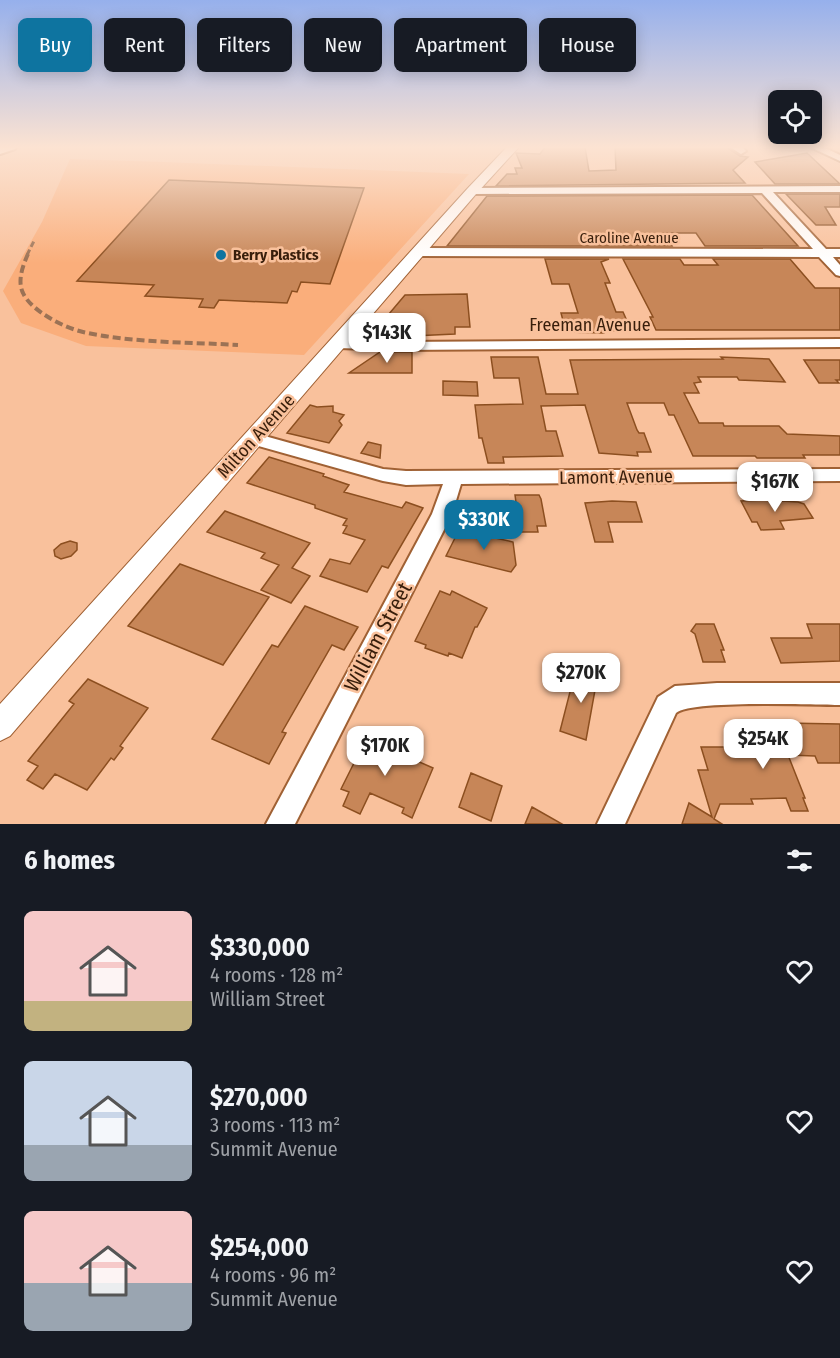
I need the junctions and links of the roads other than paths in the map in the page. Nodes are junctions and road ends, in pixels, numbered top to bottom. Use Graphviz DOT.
graph roads {
  1 [pos="477,185"];
  2 [pos="764,189"];
  3 [pos="840,189"];
  4 [pos="472,191"];
  5 [pos="419,252"];
  6 [pos="823,253"];
  7 [pos="840,253"];
  8 [pos="840,272"];
  9 [pos="840,343"];
  10 [pos="339,344"];
  11 [pos="254,439"];
  12 [pos="840,475"];
  13 [pos="454,479"];
  14 [pos="840,694"];
  15 [pos="0,726"];
  16 [pos="616,813"];
  17 [pos="280,824"];
  1 -- 4 [label="main road, Milton Avenue"];
  2 -- 3 [label="street"];
  2 -- 4 [label="street"];
  2 -- 6 [label="street"];
  4 -- 5 [label="main road, Milton Avenue"];
  5 -- 6 [label="street, Caroline Avenue"];
  5 -- 10 [label="main road, Milton Avenue"];
  6 -- 7 [label="street, Caroline Avenue"];
  6 -- 8 [label="street"];
  9 -- 10 [label="street, Freeman Avenue"];
  10 -- 11 [label="main road, Milton Avenue"];
  11 -- 13 [label="street, Lamont Avenue"];
  11 -- 15 [label="main road, Milton Avenue"];
  12 -- 13 [label="street, Lamont Avenue"];
  13 -- 17 [label="street, William Street"];
  14 -- 16 [label="street"];
}
